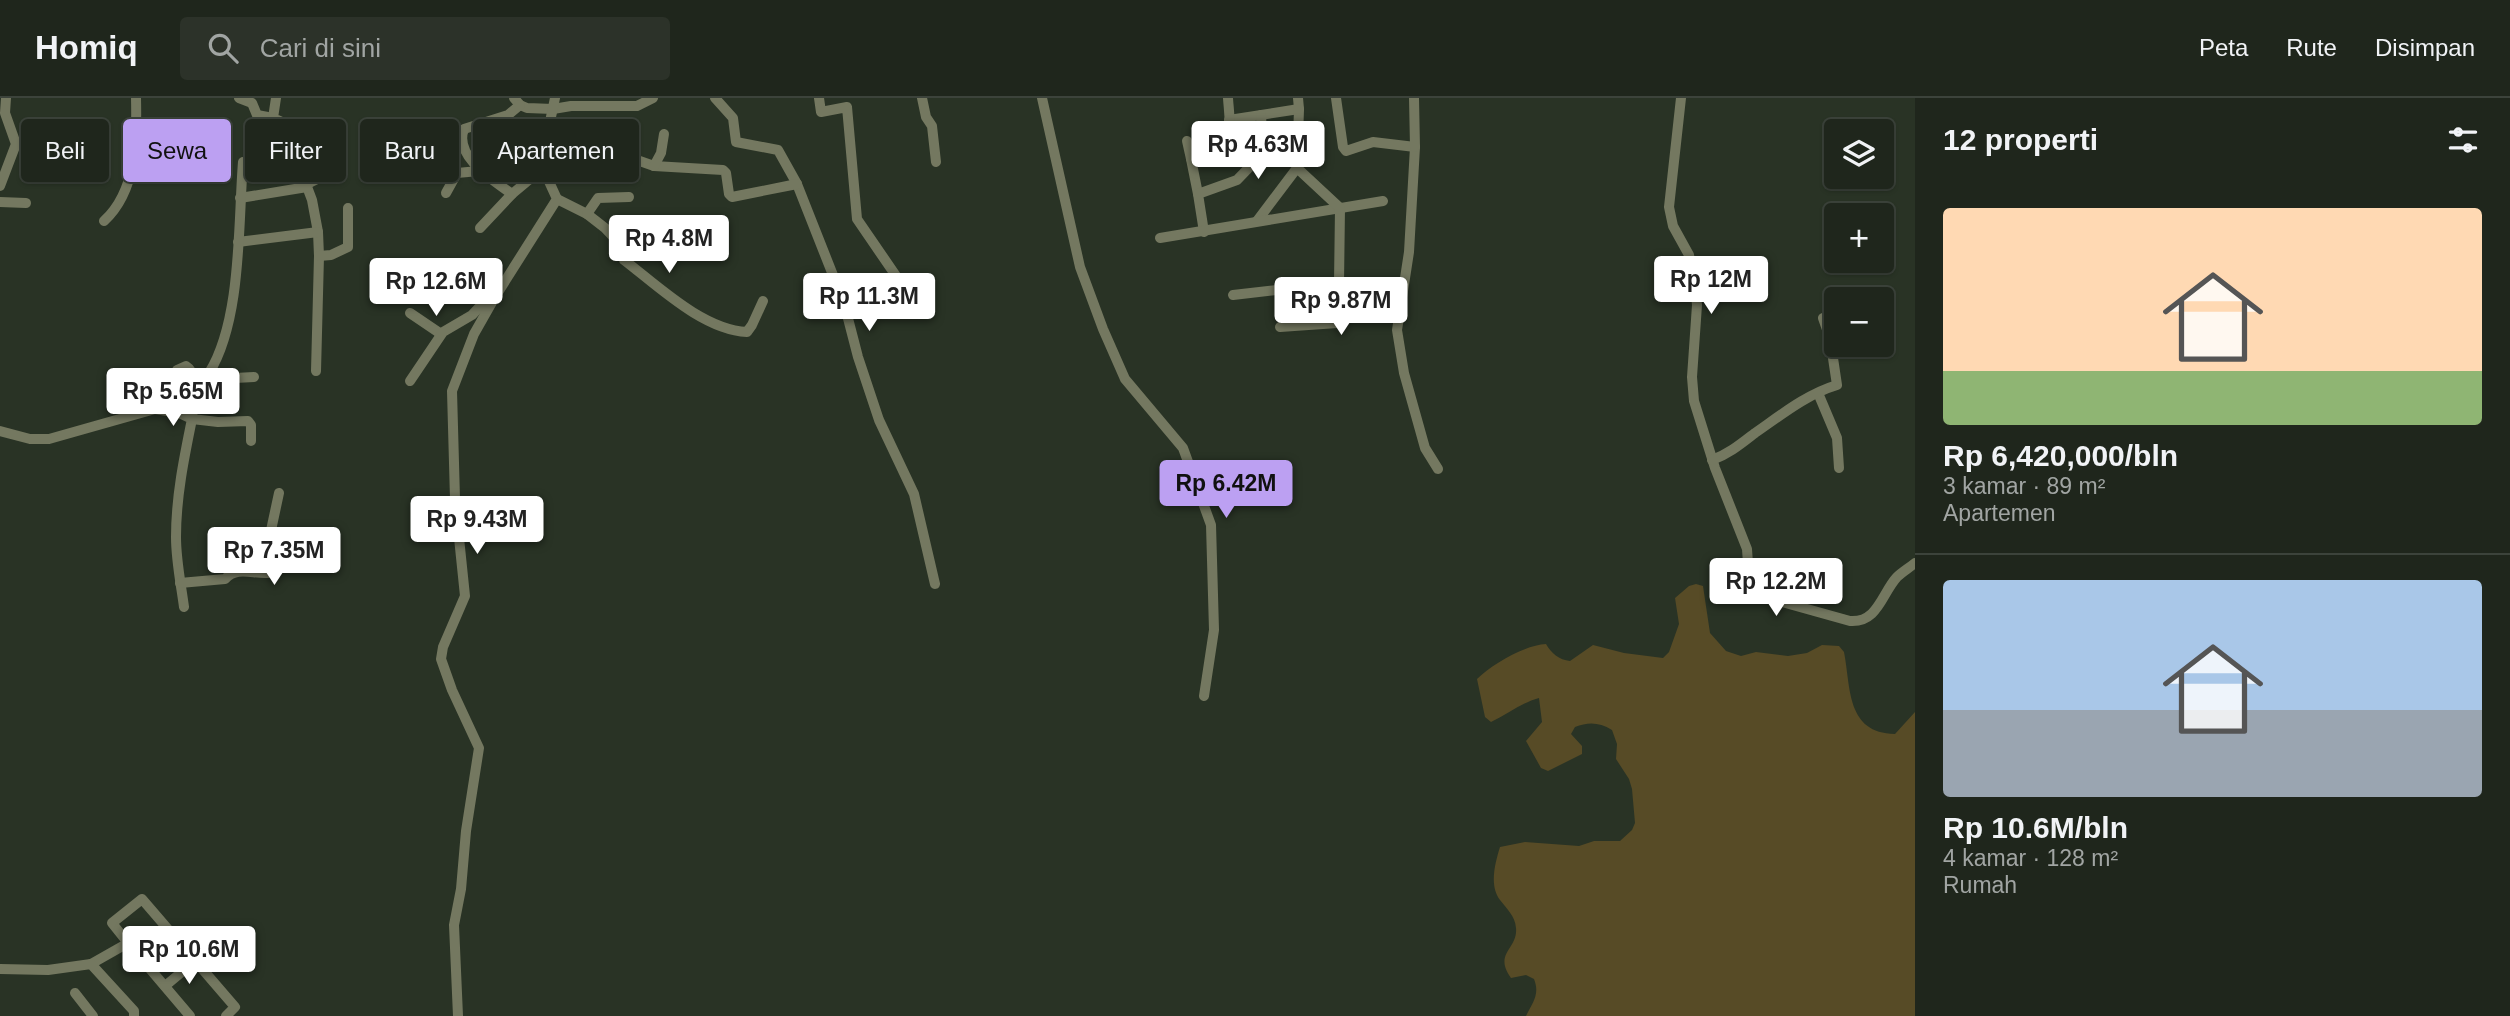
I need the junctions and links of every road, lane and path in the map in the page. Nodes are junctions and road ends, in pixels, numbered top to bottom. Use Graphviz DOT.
graph roads {
  1 [pos="6,98"];
  2 [pos="136,98"];
  3 [pos="239,98"];
  4 [pos="276,98"];
  5 [pos="653,98"];
  6 [pos="715,98"];
  7 [pos="819,98"];
  8 [pos="922,98"];
  9 [pos="1042,98"];
  10 [pos="1228,98"];
  11 [pos="1336,98"];
  12 [pos="1414,98"];
  13 [pos="1681,98"];
  14 [pos="517,101"];
  15 [pos="554,103"];
  16 [pos="1299,103"];
  17 [pos="6,113"];
  18 [pos="1262,115"];
  19 [pos="273,118"];
  20 [pos="497,119"];
  21 [pos="1229,120"];
  22 [pos="473,127"];
  23 [pos="664,134"];
  24 [pos="1187,141"];
  25 [pos="1415,147"];
  26 [pos="1191,159"];
  27 [pos="639,161"];
  28 [pos="243,162"];
  29 [pos="473,162"];
  30 [pos="936,162"];
  31 [pos="654,166"];
  32 [pos="1297,168"];
  33 [pos="473,172"];
  34 [pos="314,182"];
  35 [pos="495,182"];
  36 [pos="526,182"];
  37 [pos="548,182"];
  38 [pos="797,184"];
  39 [pos="0,186"];
  40 [pos="307,186"];
  41 [pos="446,193"];
  42 [pos="512,194"];
  43 [pos="1198,194"];
  44 [pos="629,197"];
  45 [pos="240,198"];
  46 [pos="557,199"];
  47 [pos="1383,201"];
  48 [pos="0,202"];
  49 [pos="26,202"];
  50 [pos="348,208"];
  51 [pos="1340,208"];
  52 [pos="587,214"];
  53 [pos="104,221"];
  54 [pos="1257,221"];
  55 [pos="480,228"];
  56 [pos="318,232"];
  57 [pos="1204,232"];
  58 [pos="1160,238"];
  59 [pos="237,242"];
  60 [pos="319,256"];
  61 [pos="1339,283"];
  62 [pos="905,289"];
  63 [pos="1233,295"];
  64 [pos="495,297"];
  65 [pos="763,300"];
  66 [pos="410,313"];
  67 [pos="1823,318"];
  68 [pos="1280,327"];
  69 [pos="441,334"];
  70 [pos="316,371"];
  71 [pos="209,373"];
  72 [pos="194,374"];
  73 [pos="254,377"];
  74 [pos="410,380"];
  75 [pos="1818,393"];
  76 [pos="167,410"];
  77 [pos="192,419"];
  78 [pos="0,430"];
  79 [pos="251,441"];
  80 [pos="1712,460"];
  81 [pos="1438,468"];
  82 [pos="1839,468"];
  83 [pos="279,493"];
  84 [pos="1915,563"];
  85 [pos="180,583"];
  86 [pos="935,584"];
  87 [pos="184,607"];
  88 [pos="1204,696"];
  89 [pos="128,943"];
  90 [pos="195,961"];
  91 [pos="91,964"];
  92 [pos="0,969"];
  93 [pos="164,986"];
  94 [pos="75,993"];
  95 [pos="93,1016"];
  96 [pos="134,1016"];
  97 [pos="190,1016"];
  98 [pos="226,1016"];
  99 [pos="458,1016"];
  1 -- 17 [label="street"];
  2 -- 53 [label="street"];
  3 -- 19 [label="street"];
  4 -- 19 [label="street"];
  5 -- 15 [label="street"];
  6 -- 38 [label="street"];
  7 -- 62 [label="street"];
  8 -- 30 [label="street"];
  9 -- 88 [label="street"];
  10 -- 21 [label="street"];
  11 -- 25 [label="street"];
  12 -- 25 [label="street"];
  13 -- 80 [label="street"];
  14 -- 15 [label="street"];
  14 -- 20 [label="street"];
  16 -- 18 [label="street"];
  16 -- 32 [label="street"];
  17 -- 39 [label="street"];
  18 -- 21 [label="street"];
  18 -- 43 [label="street"];
  19 -- 40 [label="street"];
  21 -- 26 [label="street"];
  22 -- 29 [label="street"];
  23 -- 31 [label="street"];
  24 -- 26 [label="street"];
  25 -- 81 [label="street"];
  26 -- 43 [label="street"];
  27 -- 31 [label="street"];
  28 -- 45 [label="street"];
  31 -- 38 [label="street"];
  32 -- 51 [label="street"];
  32 -- 54 [label="street"];
  33 -- 41 [label="street"];
  34 -- 40 [label="street"];
  35 -- 42 [label="street"];
  36 -- 42 [label="street"];
  37 -- 46 [label="street"];
  38 -- 86 [label="street"];
  40 -- 45 [label="street"];
  40 -- 56 [label="street"];
  42 -- 55 [label="street"];
  43 -- 57 [label="street"];
  44 -- 52 [label="street"];
  45 -- 59 [label="street"];
  46 -- 52 [label="street"];
  46 -- 64 [label="street"];
  47 -- 51 [label="street"];
  48 -- 49 [label="street"];
  50 -- 60 [label="street"];
  51 -- 54 [label="street"];
  51 -- 61 [label="street"];
  52 -- 65 [label="street"];
  54 -- 57 [label="street"];
  56 -- 59 [label="street"];
  56 -- 60 [label="street"];
  57 -- 58 [label="street"];
  59 -- 71 [label="street"];
  60 -- 70 [label="street"];
  61 -- 63 [label="street"];
  61 -- 68 [label="street"];
  64 -- 69 [label="street"];
  64 -- 99 [label="street"];
  66 -- 69 [label="street"];
  67 -- 75 [label="street"];
  69 -- 74 [label="street"];
  71 -- 72 [label="street"];
  71 -- 73 [label="street"];
  72 -- 76 [label="street"];
  72 -- 77 [label="street"];
  75 -- 80 [label="street"];
  75 -- 82 [label="street"];
  76 -- 77 [label="street"];
  76 -- 78 [label="street"];
  77 -- 79 [label="street"];
  77 -- 85 [label="street"];
  80 -- 84 [label="street"];
  83 -- 85 [label="street"];
  85 -- 87 [label="street"];
  89 -- 90 [label="street"];
  89 -- 91 [label="street"];
  89 -- 93 [label="street"];
  90 -- 93 [label="street"];
  90 -- 98 [label="street"];
  91 -- 92 [label="street"];
  91 -- 96 [label="street"];
  93 -- 97 [label="street"];
  94 -- 95 [label="street"];
}
